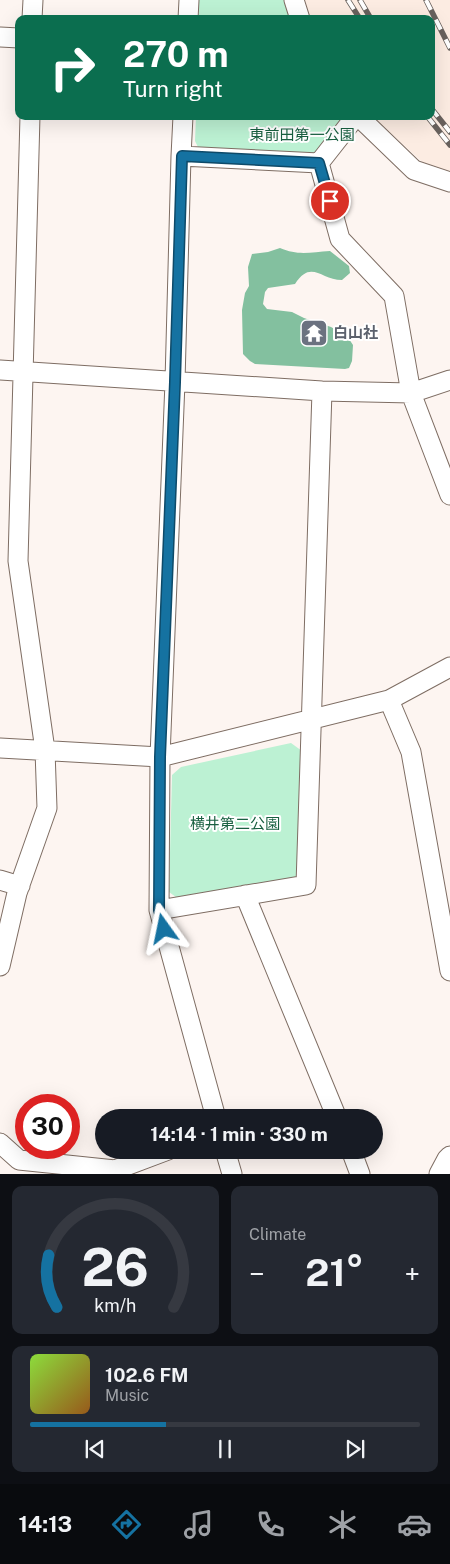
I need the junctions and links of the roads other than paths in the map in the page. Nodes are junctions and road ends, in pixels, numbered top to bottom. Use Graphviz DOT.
graph roads {
  1 [pos="33,0"];
  2 [pos="189,0"];
  3 [pos="294,0"];
  4 [pos="32,15"];
  5 [pos="188,15"];
  6 [pos="299,15"];
  7 [pos="0,37"];
  8 [pos="15,38"];
  9 [pos="30,120"];
  10 [pos="183,120"];
  11 [pos="354,120"];
  12 [pos="361,120"];
  13 [pos="182,156"];
  14 [pos="319,163"];
  15 [pos="450,182"];
  16 [pos="0,370"];
  17 [pos="24,372"];
  18 [pos="450,380"];
  19 [pos="175,382"];
  20 [pos="322,391"];
  21 [pos="411,393"];
  22 [pos="450,495"];
  23 [pos="450,667"];
  24 [pos="389,700"];
  25 [pos="312,719"];
  26 [pos="0,748"];
  27 [pos="45,750"];
  28 [pos="160,757"];
  29 [pos="0,880"];
  30 [pos="20,886"];
  31 [pos="246,895"];
  32 [pos="159,910"];
  33 [pos="0,966"];
  34 [pos="450,971"];
  35 [pos="214,1109"];
  36 [pos="333,1109"];
  37 [pos="0,1143"];
  38 [pos="450,1156"];
  39 [pos="144,1159"];
  40 [pos="228,1159"];
  41 [pos="354,1159"];
  42 [pos="89,1171"];
  43 [pos="232,1174"];
  44 [pos="360,1174"];
  45 [pos="439,1174"];
  1 -- 4 [label="street"];
  2 -- 5 [label="street"];
  3 -- 6 [label="street"];
  7 -- 8 [label="street"];
  9 -- 17 [label="street"];
  10 -- 13 [label="street"];
  11 -- 14 [label="street"];
  12 -- 15 [label="street"];
  13 -- 14 [label="street"];
  13 -- 19 [label="street"];
  14 -- 21 [label="street"];
  16 -- 17 [label="street"];
  17 -- 19 [label="street"];
  17 -- 27 [label="street"];
  18 -- 21 [label="street"];
  19 -- 20 [label="street"];
  19 -- 28 [label="street"];
  20 -- 21 [label="street"];
  20 -- 25 [label="street"];
  21 -- 22 [label="street"];
  23 -- 24 [label="street"];
  24 -- 25 [label="street"];
  24 -- 34 [label="street"];
  25 -- 28 [label="street"];
  25 -- 31 [label="street"];
  26 -- 27 [label="street"];
  27 -- 28 [label="street"];
  27 -- 30 [label="street"];
  28 -- 32 [label="street"];
  29 -- 30 [label="street"];
  30 -- 33 [label="street"];
  31 -- 32 [label="street"];
  31 -- 36 [label="street"];
  32 -- 35 [label="street"];
  37 -- 42 [label="street"];
  38 -- 45 [label="street"];
  39 -- 42 [label="street"];
  40 -- 43 [label="street"];
  41 -- 44 [label="street"];
}
